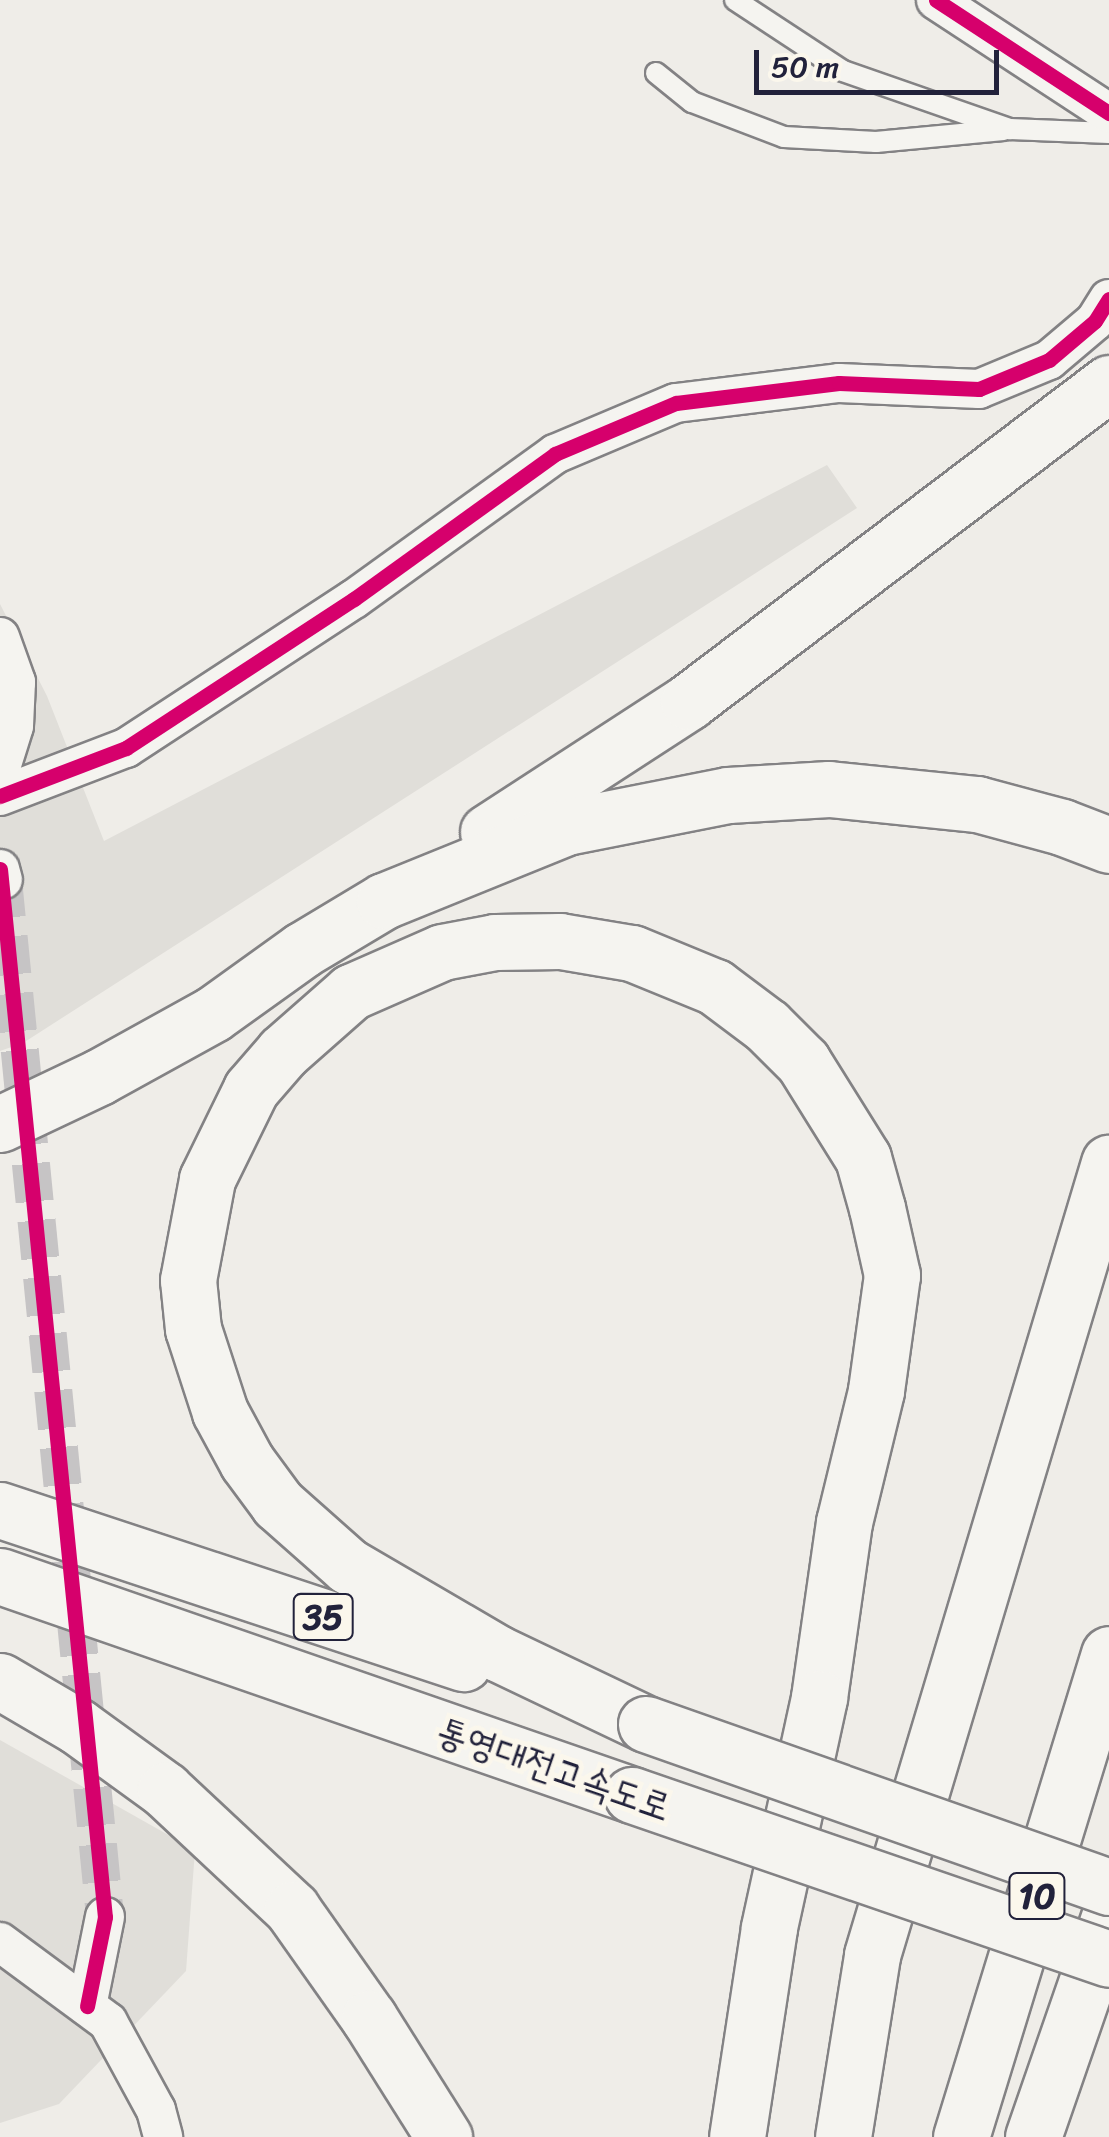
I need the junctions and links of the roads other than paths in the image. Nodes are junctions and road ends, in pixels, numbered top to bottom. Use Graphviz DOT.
graph roads {
  1 [pos="734,0"];
  2 [pos="936,0"];
  3 [pos="656,73"];
  4 [pos="1109,113"];
  5 [pos="1010,130"];
  6 [pos="1109,133"];
  7 [pos="1109,299"];
  8 [pos="1109,383"];
  9 [pos="0,637"];
  10 [pos="0,771"];
  11 [pos="0,796"];
  12 [pos="1109,845"];
  13 [pos="384,901"];
  14 [pos="0,1124"];
  15 [pos="1109,1163"];
  16 [pos="0,1510"];
  17 [pos="0,1576"];
  18 [pos="1109,1654"];
  19 [pos="0,1680"];
  20 [pos="646,1724"];
  21 [pos="1109,1887"];
  22 [pos="1109,1917"];
  23 [pos="105,1918"];
  24 [pos="0,1942"];
  25 [pos="1109,1959"];
  26 [pos="86,2006"];
  27 [pos="163,2137"];
  28 [pos="444,2137"];
  29 [pos="737,2137"];
  30 [pos="843,2137"];
  31 [pos="961,2137"];
  32 [pos="1032,2137"];
  1 -- 5 [label="lane"];
  2 -- 4 [label="street"];
  3 -- 5 [label="lane"];
  5 -- 6 [label="lane"];
  7 -- 11 [label="street"];
  8 -- 13 [label="highway"];
  9 -- 10 [label="street"];
  12 -- 13 [label="highway"];
  13 -- 14 [label="highway"];
  15 -- 30 [label="highway"];
  16 -- 20 [label="highway, 통영대전고속도로 / 35"];
  17 -- 25 [label="highway, 통영대전고속도로 / 35, bridge"];
  18 -- 31 [label="highway, 10"];
  19 -- 28 [label="highway"];
  20 -- 21 [label="highway, 통영대전고속도로 / 35, bridge"];
  20 -- 29 [label="highway"];
  22 -- 32 [label="highway, 10"];
  23 -- 26 [label="street"];
  24 -- 26 [label="street"];
  26 -- 27 [label="street"];
}
